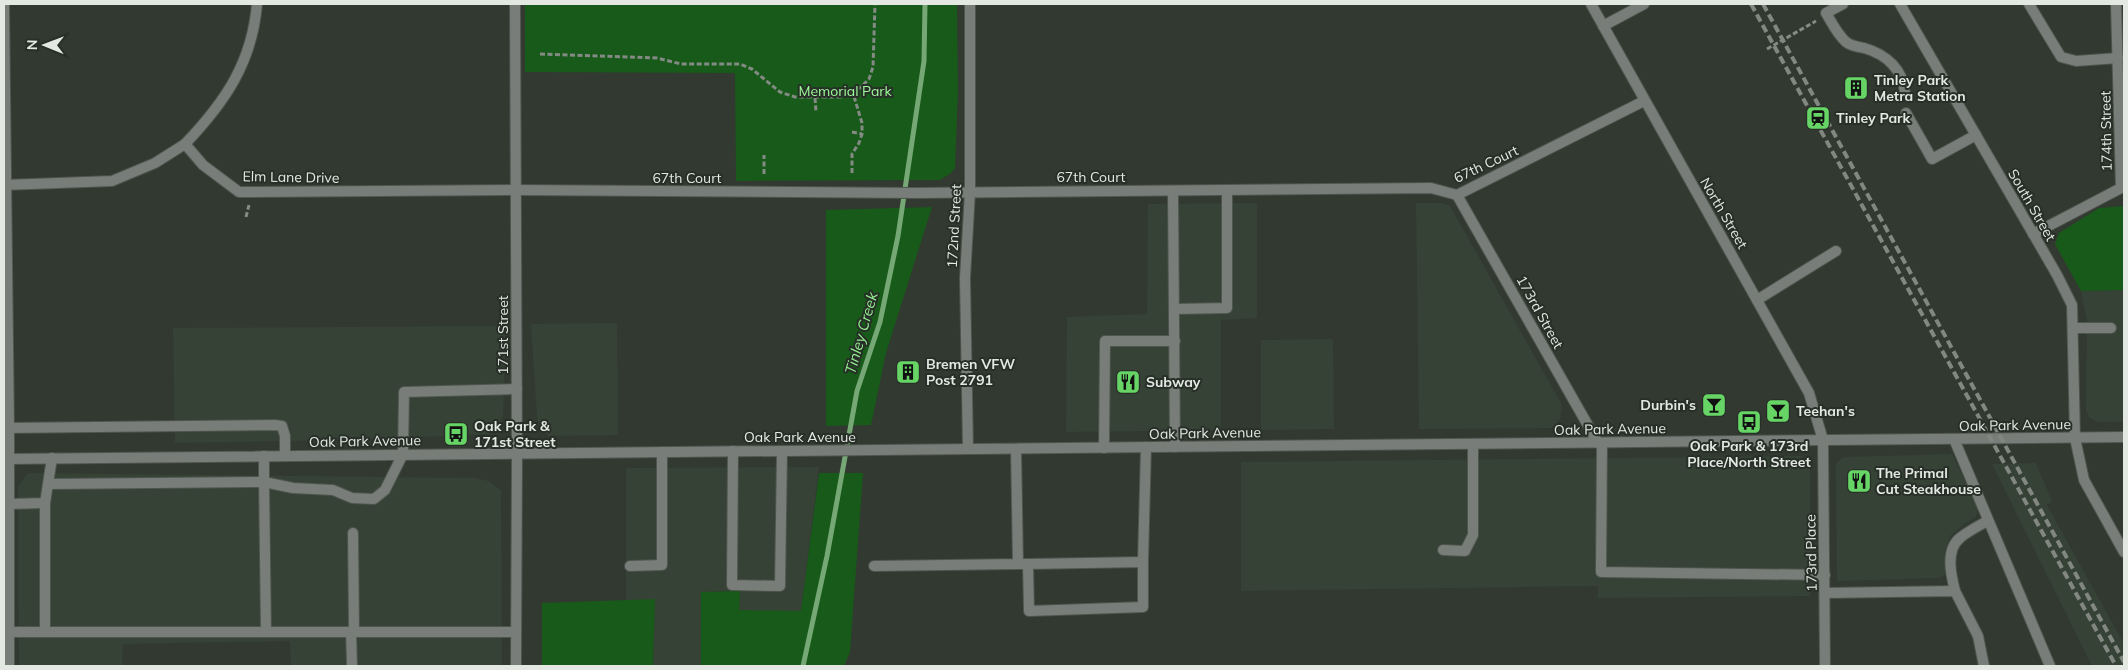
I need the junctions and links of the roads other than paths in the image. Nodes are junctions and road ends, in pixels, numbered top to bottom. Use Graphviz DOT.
graph roads {
  1 [pos="4,4"];
  2 [pos="257,4"];
  3 [pos="515,4"];
  4 [pos="970,4"];
  5 [pos="1591,4"];
  6 [pos="1644,4"];
  7 [pos="1843,4"];
  8 [pos="1900,4"];
  9 [pos="2030,4"];
  10 [pos="2116,4"];
  11 [pos="1603,26"];
  12 [pos="2118,58"];
  13 [pos="1905,94"];
  14 [pos="1644,101"];
  15 [pos="1906,113"];
  16 [pos="1976,135"];
  17 [pos="185,144"];
  18 [pos="4,185"];
  19 [pos="2122,188"];
  20 [pos="516,190"];
  21 [pos="1227,190"];
  22 [pos="1173,191"];
  23 [pos="970,192"];
  24 [pos="1457,195"];
  25 [pos="2033,234"];
  26 [pos="1836,251"];
  27 [pos="1757,300"];
  28 [pos="1174,309"];
  29 [pos="2073,328"];
  30 [pos="2111,328"];
  31 [pos="1175,341"];
  32 [pos="517,389"];
  33 [pos="6,428"];
  34 [pos="2124,437"];
  35 [pos="2075,438"];
  36 [pos="1954,439"];
  37 [pos="1823,440"];
  38 [pos="1600,443"];
  39 [pos="1473,444"];
  40 [pos="1146,447"];
  41 [pos="1175,447"];
  42 [pos="1016,448"];
  43 [pos="1104,448"];
  44 [pos="968,449"];
  45 [pos="732,451"];
  46 [pos="782,451"];
  47 [pos="662,452"];
  48 [pos="517,453"];
  49 [pos="403,454"];
  50 [pos="264,456"];
  51 [pos="285,456"];
  52 [pos="6,458"];
  53 [pos="52,458"];
  54 [pos="264,482"];
  55 [pos="49,484"];
  56 [pos="45,503"];
  57 [pos="8,504"];
  58 [pos="1987,521"];
  59 [pos="353,533"];
  60 [pos="1443,550"];
  61 [pos="2124,552"];
  62 [pos="1142,562"];
  63 [pos="1023,564"];
  64 [pos="630,566"];
  65 [pos="874,566"];
  66 [pos="1824,575"];
  67 [pos="1955,591"];
  68 [pos="1825,593"];
  69 [pos="46,631"];
  70 [pos="266,631"];
  71 [pos="353,631"];
  72 [pos="6,632"];
  73 [pos="516,632"];
  74 [pos="8,666"];
  75 [pos="352,666"];
  76 [pos="516,666"];
  77 [pos="1826,666"];
  78 [pos="1984,666"];
  79 [pos="2050,666"];
  1 -- 18 [label="street"];
  2 -- 17 [label="street"];
  3 -- 20 [label="street, 171st Street"];
  4 -- 23 [label="street, 172nd Street"];
  5 -- 11 [label="street, North Street"];
  6 -- 11 [label="street"];
  7 -- 13 [label="street"];
  8 -- 16 [label="street, South Street"];
  9 -- 12 [label="street"];
  10 -- 12 [label="street, 174th Street"];
  11 -- 14 [label="street, North Street"];
  12 -- 19 [label="street, 174th Street"];
  14 -- 24 [label="street, 67th Court"];
  14 -- 27 [label="street, North Street"];
  15 -- 16 [label="street"];
  16 -- 25 [label="street, South Street"];
  17 -- 18 [label="street"];
  17 -- 20 [label="street, Elm Lane Drive"];
  18 -- 33 [label="street"];
  19 -- 25 [label="street, 174th Street"];
  20 -- 23 [label="street, 67th Court"];
  20 -- 32 [label="street, 171st Street"];
  21 -- 22 [label="street, 67th Court"];
  21 -- 24 [label="street, 67th Court"];
  21 -- 28 [label="street"];
  22 -- 23 [label="street, 67th Court"];
  22 -- 28 [label="street"];
  23 -- 44 [label="street, 172nd Street"];
  24 -- 38 [label="street, 173rd Street"];
  25 -- 29 [label="street, South Street"];
  26 -- 27 [label="street"];
  27 -- 37 [label="street, North Street"];
  28 -- 31 [label="street"];
  29 -- 30 [label="street"];
  29 -- 35 [label="street, South Street"];
  31 -- 41 [label="street"];
  31 -- 43 [label="street"];
  32 -- 48 [label="street, 171st Street"];
  32 -- 49 [label="street"];
  33 -- 51 [label="street"];
  33 -- 52 [label="street"];
  34 -- 35 [label="street, Oak Park Avenue"];
  35 -- 36 [label="street, Oak Park Avenue"];
  35 -- 61 [label="street, South Street"];
  36 -- 37 [label="street, Oak Park Avenue"];
  36 -- 58 [label="street"];
  37 -- 38 [label="street, Oak Park Avenue"];
  37 -- 66 [label="street, 173rd Place"];
  38 -- 39 [label="street, Oak Park Avenue"];
  38 -- 66 [label="street"];
  39 -- 41 [label="street, Oak Park Avenue"];
  39 -- 60 [label="street"];
  40 -- 41 [label="street, Oak Park Avenue"];
  40 -- 43 [label="street, Oak Park Avenue"];
  40 -- 62 [label="street"];
  42 -- 43 [label="street, Oak Park Avenue"];
  42 -- 44 [label="street, Oak Park Avenue"];
  42 -- 63 [label="street"];
  44 -- 46 [label="street, Oak Park Avenue"];
  45 -- 46 [label="street, Oak Park Avenue"];
  45 -- 46 [label="street"];
  45 -- 47 [label="street, Oak Park Avenue"];
  47 -- 48 [label="street, Oak Park Avenue"];
  47 -- 64 [label="street"];
  48 -- 49 [label="street, Oak Park Avenue"];
  48 -- 73 [label="street, 171st Street"];
  49 -- 51 [label="street, Oak Park Avenue"];
  49 -- 54 [label="street"];
  50 -- 51 [label="street, Oak Park Avenue"];
  50 -- 53 [label="street, Oak Park Avenue"];
  50 -- 54 [label="street"];
  52 -- 53 [label="street, Oak Park Avenue"];
  52 -- 57 [label="street"];
  53 -- 55 [label="street"];
  54 -- 55 [label="street"];
  54 -- 70 [label="street"];
  55 -- 56 [label="street"];
  56 -- 57 [label="street"];
  56 -- 69 [label="street"];
  57 -- 72 [label="street"];
  58 -- 67 [label="street"];
  58 -- 79 [label="street"];
  59 -- 71 [label="street"];
  62 -- 63 [label="street"];
  62 -- 63 [label="street"];
  63 -- 65 [label="street"];
  66 -- 68 [label="street, 173rd Place"];
  67 -- 68 [label="street"];
  67 -- 78 [label="street"];
  68 -- 77 [label="street, 173rd Place"];
  69 -- 70 [label="street"];
  69 -- 72 [label="street"];
  70 -- 71 [label="street"];
  71 -- 73 [label="street"];
  71 -- 75 [label="street"];
  72 -- 74 [label="street"];
  73 -- 76 [label="street, 171st Street"];
}
